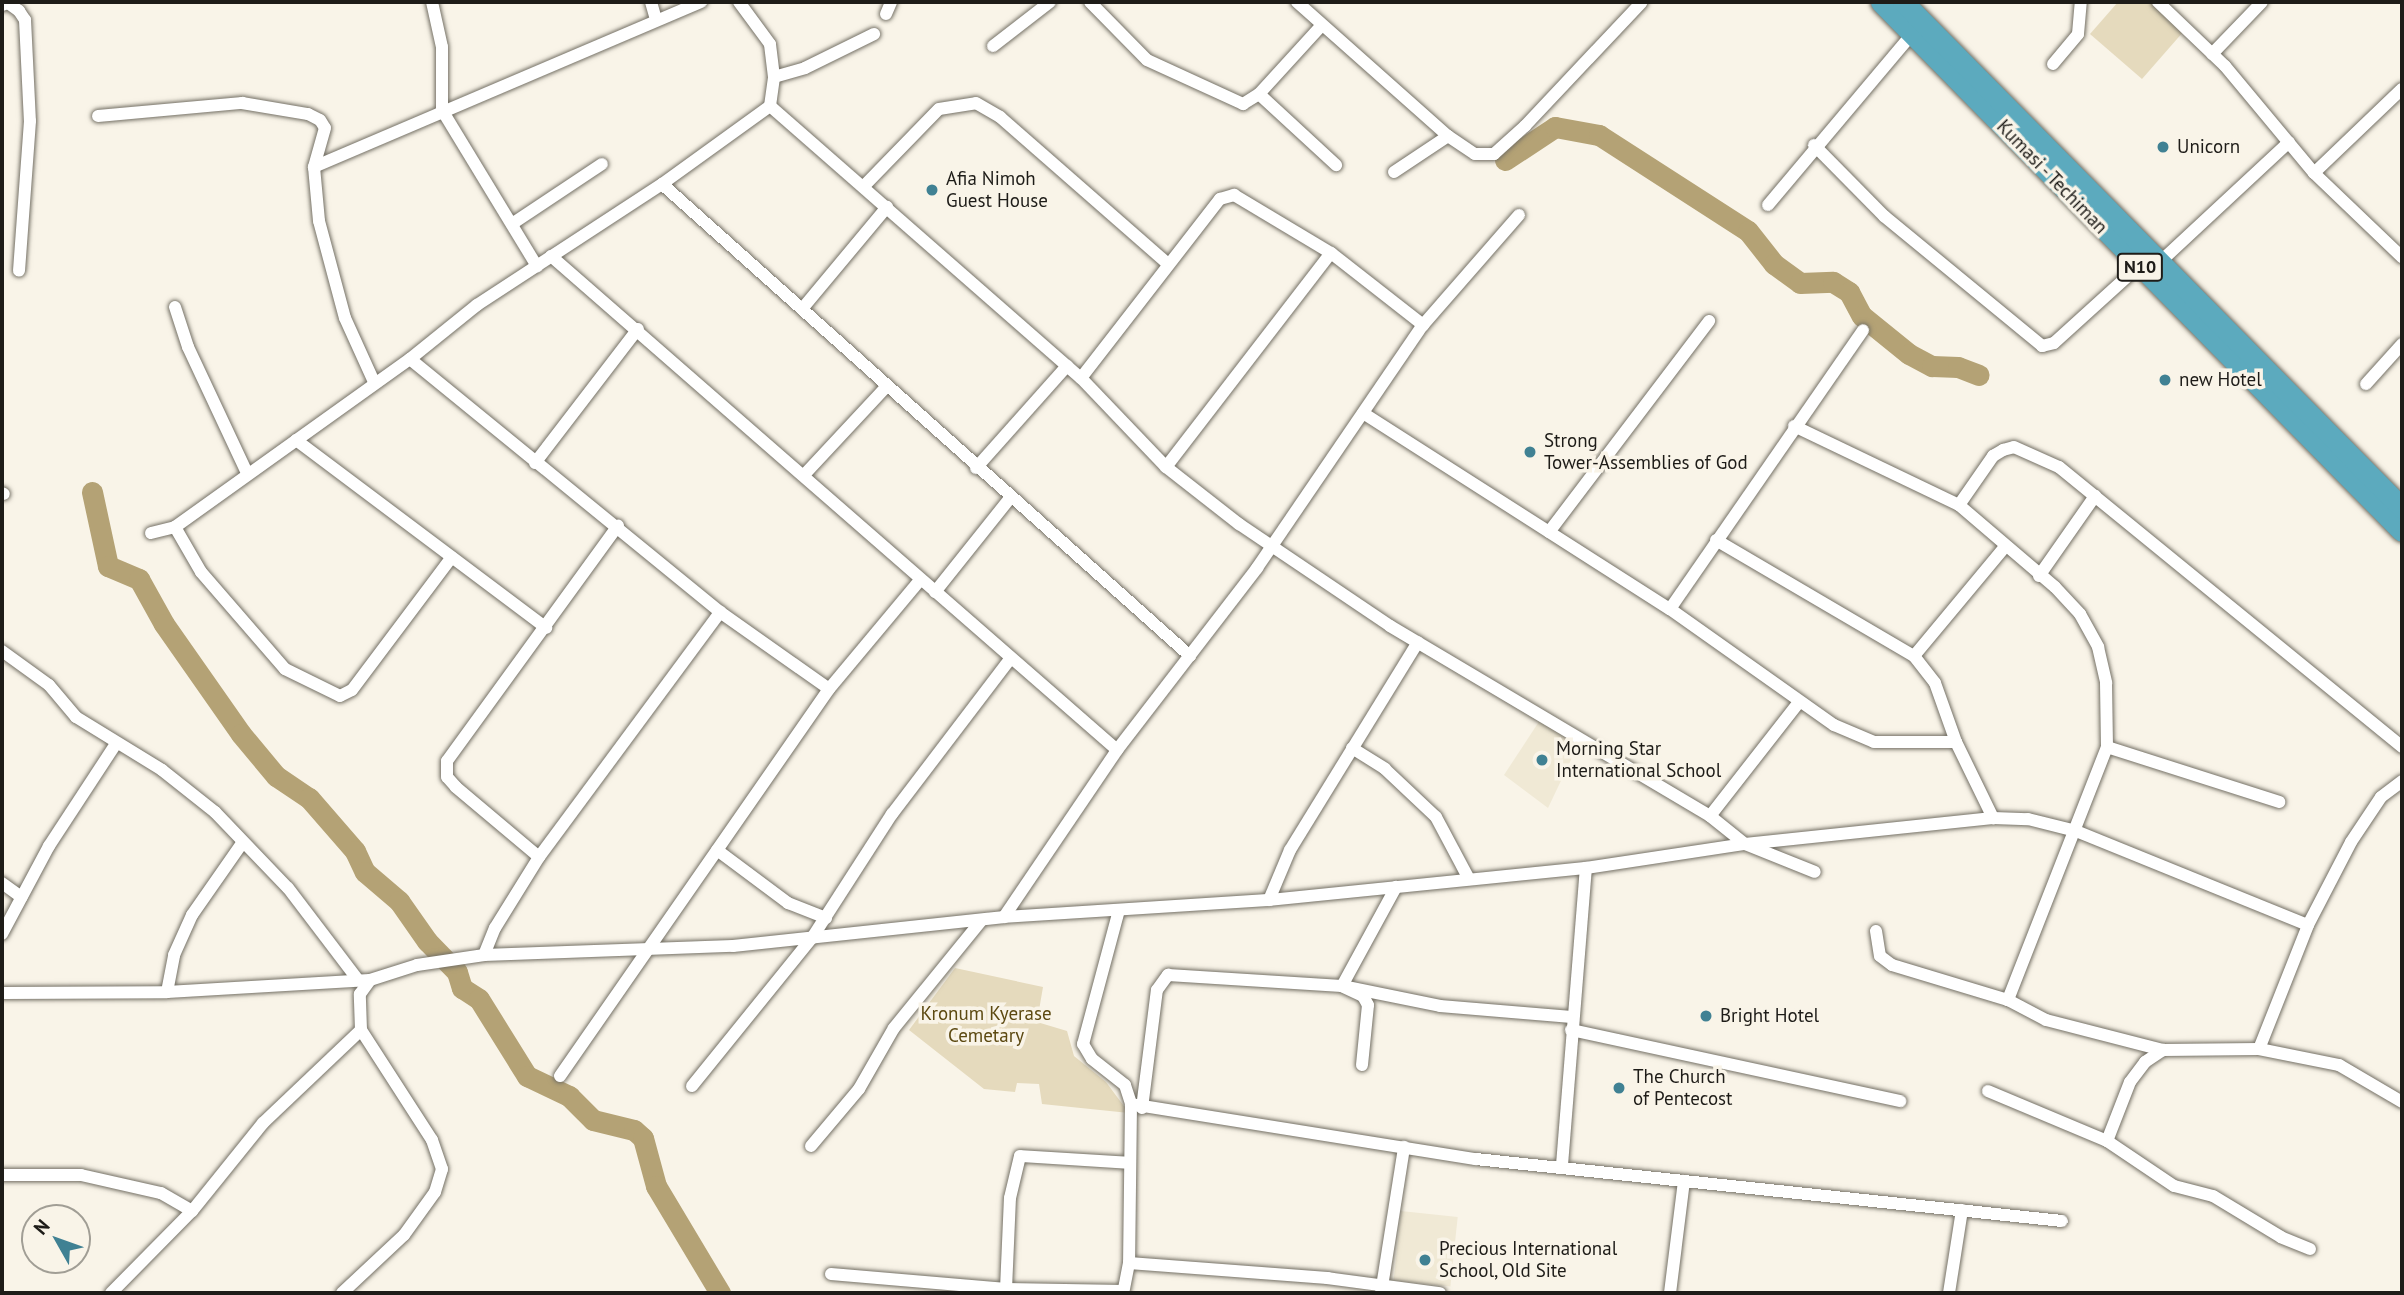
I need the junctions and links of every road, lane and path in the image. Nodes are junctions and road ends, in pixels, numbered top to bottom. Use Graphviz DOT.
graph roads {
  1 [pos="432,2"];
  2 [pos="651,2"];
  3 [pos="701,2"];
  4 [pos="739,2"];
  5 [pos="1050,2"];
  6 [pos="1090,2"];
  7 [pos="1297,2"];
  8 [pos="1642,2"];
  9 [pos="1881,2"];
  10 [pos="1903,2"];
  11 [pos="2081,2"];
  12 [pos="2158,2"];
  13 [pos="2262,2"];
  14 [pos="2,5"];
  15 [pos="656,19"];
  16 [pos="1322,24"];
  17 [pos="874,34"];
  18 [pos="1912,34"];
  19 [pos="993,46"];
  20 [pos="2212,54"];
  21 [pos="2053,64"];
  22 [pos="774,77"];
  23 [pos="2402,89"];
  24 [pos="1259,94"];
  25 [pos="770,106"];
  26 [pos="442,110"];
  27 [pos="99,116"];
  28 [pos="1448,136"];
  29 [pos="2289,142"];
  30 [pos="1814,145"];
  31 [pos="602,164"];
  32 [pos="1336,165"];
  33 [pos="314,167"];
  34 [pos="1394,172"];
  35 [pos="2314,173"];
  36 [pos="662,184"];
  37 [pos="863,186"];
  38 [pos="1768,205"];
  39 [pos="887,207"];
  40 [pos="1519,215"];
  41 [pos="512,224"];
  42 [pos="1331,253"];
  43 [pos="551,256"];
  44 [pos="2402,257"];
  45 [pos="1168,264"];
  46 [pos="2150,264"];
  47 [pos="537,265"];
  48 [pos="19,271"];
  49 [pos="175,307"];
  50 [pos="802,309"];
  51 [pos="1709,321"];
  52 [pos="1423,325"];
  53 [pos="638,330"];
  54 [pos="1863,330"];
  55 [pos="2402,344"];
  56 [pos="410,359"];
  57 [pos="1067,366"];
  58 [pos="1081,378"];
  59 [pos="374,382"];
  60 [pos="2366,384"];
  61 [pos="887,386"];
  62 [pos="1363,414"];
  63 [pos="1794,426"];
  64 [pos="296,440"];
  65 [pos="535,463"];
  66 [pos="1166,467"];
  67 [pos="976,468"];
  68 [pos="247,473"];
  69 [pos="804,475"];
  70 [pos="2095,496"];
  71 [pos="1010,498"];
  72 [pos="1959,505"];
  73 [pos="2402,508"];
  74 [pos="618,526"];
  75 [pos="175,527"];
  76 [pos="1549,531"];
  77 [pos="2402,531"];
  78 [pos="151,533"];
  79 [pos="1716,540"];
  80 [pos="1272,546"];
  81 [pos="2004,548"];
  82 [pos="452,557"];
  83 [pos="2039,576"];
  84 [pos="919,580"];
  85 [pos="935,592"];
  86 [pos="1670,609"];
  87 [pos="720,612"];
  88 [pos="546,628"];
  89 [pos="1418,642"];
  90 [pos="3,654"];
  91 [pos="1190,656"];
  92 [pos="1914,656"];
  93 [pos="1010,659"];
  94 [pos="829,689"];
  95 [pos="1799,702"];
  96 [pos="1956,742"];
  97 [pos="115,745"];
  98 [pos="2107,747"];
  99 [pos="2402,747"];
  100 [pos="1352,748"];
  101 [pos="1117,750"];
  102 [pos="2402,781"];
  103 [pos="2279,802"];
  104 [pos="1710,816"];
  105 [pos="1993,818"];
  106 [pos="2076,831"];
  107 [pos="243,842"];
  108 [pos="1745,844"];
  109 [pos="717,850"];
  110 [pos="539,857"];
  111 [pos="1586,868"];
  112 [pos="1815,872"];
  113 [pos="1469,878"];
  114 [pos="2,883"];
  115 [pos="1396,887"];
  116 [pos="21,897"];
  117 [pos="1269,900"];
  118 [pos="1119,910"];
  119 [pos="1004,917"];
  120 [pos="826,918"];
  121 [pos="981,921"];
  122 [pos="2308,925"];
  123 [pos="1876,931"];
  124 [pos="2,934"];
  125 [pos="812,938"];
  126 [pos="654,946"];
  127 [pos="484,955"];
  128 [pos="364,980"];
  129 [pos="1342,986"];
  130 [pos="167,992"];
  131 [pos="2,993"];
  132 [pos="2008,1000"];
  133 [pos="1572,1023"];
  134 [pos="361,1030"];
  135 [pos="2259,1049"];
  136 [pos="2163,1050"];
  137 [pos="1362,1065"];
  138 [pos="560,1076"];
  139 [pos="692,1086"];
  140 [pos="1988,1091"];
  141 [pos="1900,1101"];
  142 [pos="2402,1102"];
  143 [pos="1137,1106"];
  144 [pos="2107,1141"];
  145 [pos="811,1146"];
  146 [pos="1404,1147"];
  147 [pos="1130,1163"];
  148 [pos="1562,1166"];
  149 [pos="2,1175"];
  150 [pos="1684,1181"];
  151 [pos="1962,1210"];
  152 [pos="192,1211"];
  153 [pos="2062,1221"];
  154 [pos="2310,1249"];
  155 [pos="1129,1263"];
  156 [pos="831,1274"];
  157 [pos="931,1288"];
  158 [pos="1006,1289"];
  159 [pos="1382,1290"];
  160 [pos="1024,1291"];
  161 [pos="1123,1292"];
  162 [pos="111,1293"];
  163 [pos="342,1293"];
  164 [pos="1440,1293"];
  165 [pos="1670,1293"];
  166 [pos="1949,1293"];
  1 -- 26 [label="street"];
  2 -- 15 [label="street"];
  3 -- 15 [label="street"];
  4 -- 22 [label="street"];
  5 -- 19 [label="street"];
  6 -- 24 [label="street"];
  7 -- 16 [label="street"];
  8 -- 28 [label="street"];
  9 -- 18 [label="highway, Kumasi - Techiman / N10"];
  10 -- 46 [label="highway, N10"];
  11 -- 21 [label="street"];
  12 -- 20 [label="street"];
  13 -- 20 [label="street"];
  14 -- 48 [label="street"];
  15 -- 26 [label="street"];
  16 -- 24 [label="street"];
  16 -- 28 [label="street"];
  17 -- 22 [label="street"];
  18 -- 30 [label="street"];
  18 -- 46 [label="highway, Kumasi - Techiman / N10"];
  20 -- 29 [label="street"];
  22 -- 25 [label="street"];
  23 -- 35 [label="street"];
  24 -- 32 [label="street"];
  25 -- 36 [label="street"];
  25 -- 37 [label="street"];
  26 -- 33 [label="street"];
  26 -- 41 [label="street"];
  27 -- 33 [label="street"];
  28 -- 34 [label="street"];
  29 -- 35 [label="street"];
  29 -- 46 [label="street"];
  30 -- 38 [label="street"];
  30 -- 46 [label="street"];
  31 -- 41 [label="street"];
  33 -- 59 [label="street"];
  35 -- 44 [label="street"];
  36 -- 43 [label="street"];
  36 -- 50 [label="street"];
  37 -- 39 [label="street"];
  37 -- 45 [label="street"];
  39 -- 50 [label="street"];
  39 -- 57 [label="street"];
  40 -- 52 [label="street"];
  41 -- 47 [label="street"];
  42 -- 45 [label="street"];
  42 -- 52 [label="street"];
  42 -- 66 [label="street"];
  43 -- 47 [label="street"];
  43 -- 53 [label="street"];
  45 -- 58 [label="street"];
  46 -- 73 [label="highway, N10"];
  46 -- 77 [label="highway, Kumasi - Techiman / N10"];
  47 -- 56 [label="street"];
  49 -- 68 [label="street"];
  50 -- 61 [label="street"];
  51 -- 76 [label="street"];
  52 -- 62 [label="street"];
  53 -- 65 [label="street"];
  53 -- 69 [label="street"];
  54 -- 63 [label="street"];
  55 -- 60 [label="street"];
  56 -- 59 [label="street"];
  56 -- 65 [label="street"];
  57 -- 58 [label="street"];
  57 -- 67 [label="street"];
  58 -- 66 [label="street"];
  59 -- 64 [label="street"];
  61 -- 67 [label="street"];
  61 -- 69 [label="street"];
  62 -- 76 [label="street"];
  62 -- 80 [label="street"];
  63 -- 72 [label="street"];
  63 -- 79 [label="street"];
  64 -- 68 [label="street"];
  64 -- 82 [label="street"];
  65 -- 74 [label="street"];
  66 -- 80 [label="street"];
  67 -- 71 [label="street"];
  68 -- 75 [label="street"];
  69 -- 84 [label="street"];
  70 -- 72 [label="street"];
  70 -- 83 [label="street"];
  70 -- 99 [label="street"];
  71 -- 85 [label="street"];
  71 -- 91 [label="street"];
  72 -- 81 [label="street"];
  74 -- 87 [label="street"];
  74 -- 88 [label="street"];
  75 -- 78 [label="street"];
  75 -- 82 [label="street"];
  76 -- 86 [label="street"];
  79 -- 86 [label="street"];
  79 -- 92 [label="street"];
  80 -- 89 [label="street"];
  80 -- 91 [label="street"];
  81 -- 83 [label="street"];
  81 -- 92 [label="street"];
  82 -- 88 [label="street"];
  83 -- 98 [label="street"];
  84 -- 85 [label="street"];
  84 -- 94 [label="street"];
  85 -- 93 [label="street"];
  86 -- 95 [label="street"];
  87 -- 94 [label="street"];
  87 -- 110 [label="street"];
  88 -- 110 [label="street"];
  89 -- 100 [label="street"];
  89 -- 104 [label="street"];
  90 -- 97 [label="street"];
  91 -- 101 [label="street"];
  92 -- 96 [label="street"];
  93 -- 101 [label="street"];
  93 -- 120 [label="street"];
  94 -- 109 [label="street"];
  95 -- 96 [label="street"];
  95 -- 104 [label="street"];
  96 -- 105 [label="street"];
  97 -- 107 [label="street"];
  97 -- 116 [label="street"];
  98 -- 103 [label="street"];
  98 -- 106 [label="street"];
  100 -- 113 [label="street"];
  100 -- 117 [label="street"];
  101 -- 119 [label="street"];
  102 -- 122 [label="street"];
  104 -- 108 [label="street"];
  105 -- 106 [label="street"];
  105 -- 108 [label="street"];
  106 -- 122 [label="street"];
  106 -- 132 [label="street"];
  107 -- 128 [label="street"];
  107 -- 130 [label="street"];
  108 -- 111 [label="street"];
  108 -- 112 [label="street"];
  109 -- 120 [label="street"];
  109 -- 126 [label="street"];
  110 -- 127 [label="street"];
  111 -- 113 [label="street"];
  111 -- 133 [label="street"];
  113 -- 115 [label="street"];
  114 -- 116 [label="street"];
  115 -- 117 [label="street"];
  115 -- 129 [label="street"];
  116 -- 124 [label="street"];
  117 -- 118 [label="street"];
  118 -- 119 [label="street"];
  118 -- 143 [label="street"];
  119 -- 121 [label="street"];
  120 -- 125 [label="street"];
  121 -- 125 [label="street"];
  121 -- 145 [label="street"];
  122 -- 135 [label="street"];
  123 -- 132 [label="street"];
  125 -- 126 [label="street"];
  125 -- 139 [label="street"];
  126 -- 127 [label="street"];
  126 -- 138 [label="street"];
  127 -- 128 [label="street"];
  128 -- 130 [label="street"];
  128 -- 134 [label="street"];
  129 -- 133 [label="street"];
  129 -- 137 [label="street"];
  129 -- 143 [label="street"];
  130 -- 131 [label="street"];
  132 -- 136 [label="street"];
  133 -- 141 [label="street"];
  133 -- 148 [label="street"];
  134 -- 152 [label="street"];
  134 -- 163 [label="street"];
  135 -- 136 [label="street"];
  135 -- 142 [label="street"];
  136 -- 144 [label="street"];
  140 -- 144 [label="street"];
  143 -- 146 [label="street"];
  143 -- 147 [label="street"];
  144 -- 154 [label="street"];
  146 -- 148 [label="street"];
  146 -- 159 [label="street"];
  147 -- 155 [label="street"];
  147 -- 158 [label="street"];
  148 -- 150 [label="street"];
  149 -- 152 [label="street"];
  150 -- 151 [label="street"];
  150 -- 165 [label="street"];
  151 -- 153 [label="street"];
  151 -- 166 [label="street"];
  152 -- 162 [label="street"];
  155 -- 159 [label="street"];
  155 -- 161 [label="street"];
  156 -- 157 [label="street"];
  157 -- 158 [label="street"];
  158 -- 160 [label="street"];
  159 -- 164 [label="street"];
  160 -- 161 [label="street"];
}
